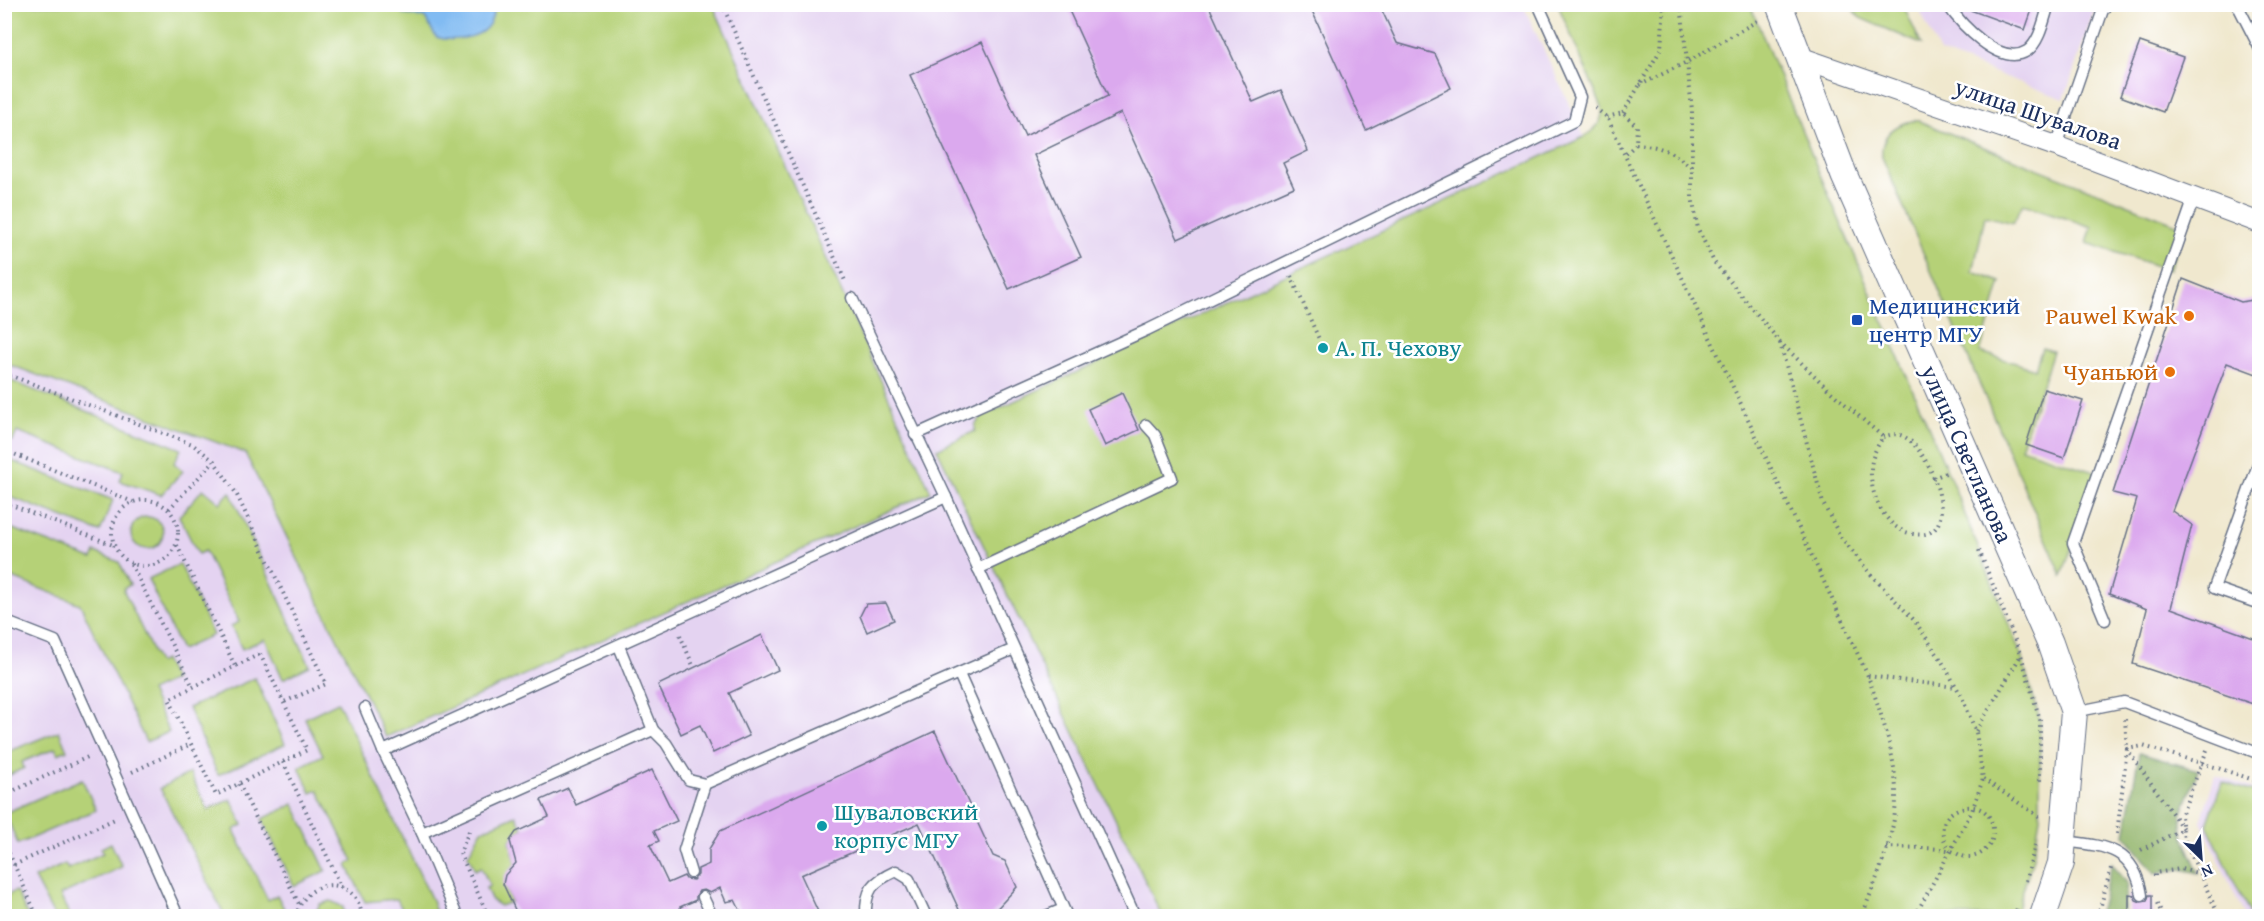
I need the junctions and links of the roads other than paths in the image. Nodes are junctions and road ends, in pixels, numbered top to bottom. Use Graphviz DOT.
graph roads {
  1 [pos="1538,4"];
  2 [pos="1779,4"];
  3 [pos="1947,4"];
  4 [pos="2049,4"];
  5 [pos="2090,4"];
  6 [pos="2237,4"];
  7 [pos="2104,7"];
  8 [pos="2259,49"];
  9 [pos="1798,57"];
  10 [pos="2056,146"];
  11 [pos="2194,198"];
  12 [pos="2259,223"];
  13 [pos="852,298"];
  14 [pos="1146,425"];
  15 [pos="915,435"];
  16 [pos="2259,459"];
  17 [pos="946,498"];
  18 [pos="978,569"];
  19 [pos="2259,604"];
  20 [pos="2105,620"];
  21 [pos="4,621"];
  22 [pos="619,646"];
  23 [pos="1014,649"];
  24 [pos="959,674"];
  25 [pos="365,708"];
  26 [pos="2074,712"];
  27 [pos="653,730"];
  28 [pos="383,751"];
  29 [pos="2259,754"];
  30 [pos="705,784"];
  31 [pos="422,834"];
  32 [pos="2063,841"];
  33 [pos="691,873"];
  34 [pos="2142,895"];
  35 [pos="703,897"];
  36 [pos="1065,913"];
  37 [pos="178,916"];
  38 [pos="457,916"];
  39 [pos="712,916"];
  40 [pos="866,916"];
  41 [pos="926,916"];
  42 [pos="1046,916"];
  43 [pos="1136,916"];
  44 [pos="2043,916"];
  1 -- 15 [label="lane"];
  2 -- 9 [label="street, улица Светланова"];
  3 -- 4 [label="lane"];
  5 -- 7 [label="lane"];
  6 -- 8 [label="lane"];
  7 -- 10 [label="lane"];
  9 -- 10 [label="street, улица Шувалова"];
  9 -- 26 [label="street, улица Светланова"];
  10 -- 11 [label="street, улица Шувалова"];
  11 -- 12 [label="street, улица Шувалова"];
  11 -- 20 [label="lane"];
  13 -- 15 [label="lane"];
  14 -- 18 [label="lane"];
  15 -- 17 [label="lane"];
  16 -- 19 [label="lane"];
  17 -- 18 [label="lane"];
  17 -- 22 [label="lane"];
  18 -- 23 [label="lane"];
  21 -- 37 [label="lane"];
  22 -- 27 [label="lane"];
  22 -- 28 [label="lane"];
  23 -- 24 [label="lane"];
  23 -- 43 [label="lane"];
  24 -- 30 [label="lane"];
  24 -- 36 [label="lane"];
  25 -- 28 [label="lane"];
  26 -- 29 [label="lane"];
  26 -- 32 [label="street, улица Светланова"];
  27 -- 30 [label="lane"];
  27 -- 31 [label="lane"];
  28 -- 31 [label="lane"];
  30 -- 33 [label="lane"];
  31 -- 38 [label="lane"];
  32 -- 34 [label="lane"];
  32 -- 44 [label="street, улица Светланова"];
  35 -- 39 [label="lane"];
  36 -- 42 [label="lane"];
  40 -- 41 [label="lane"];
}
